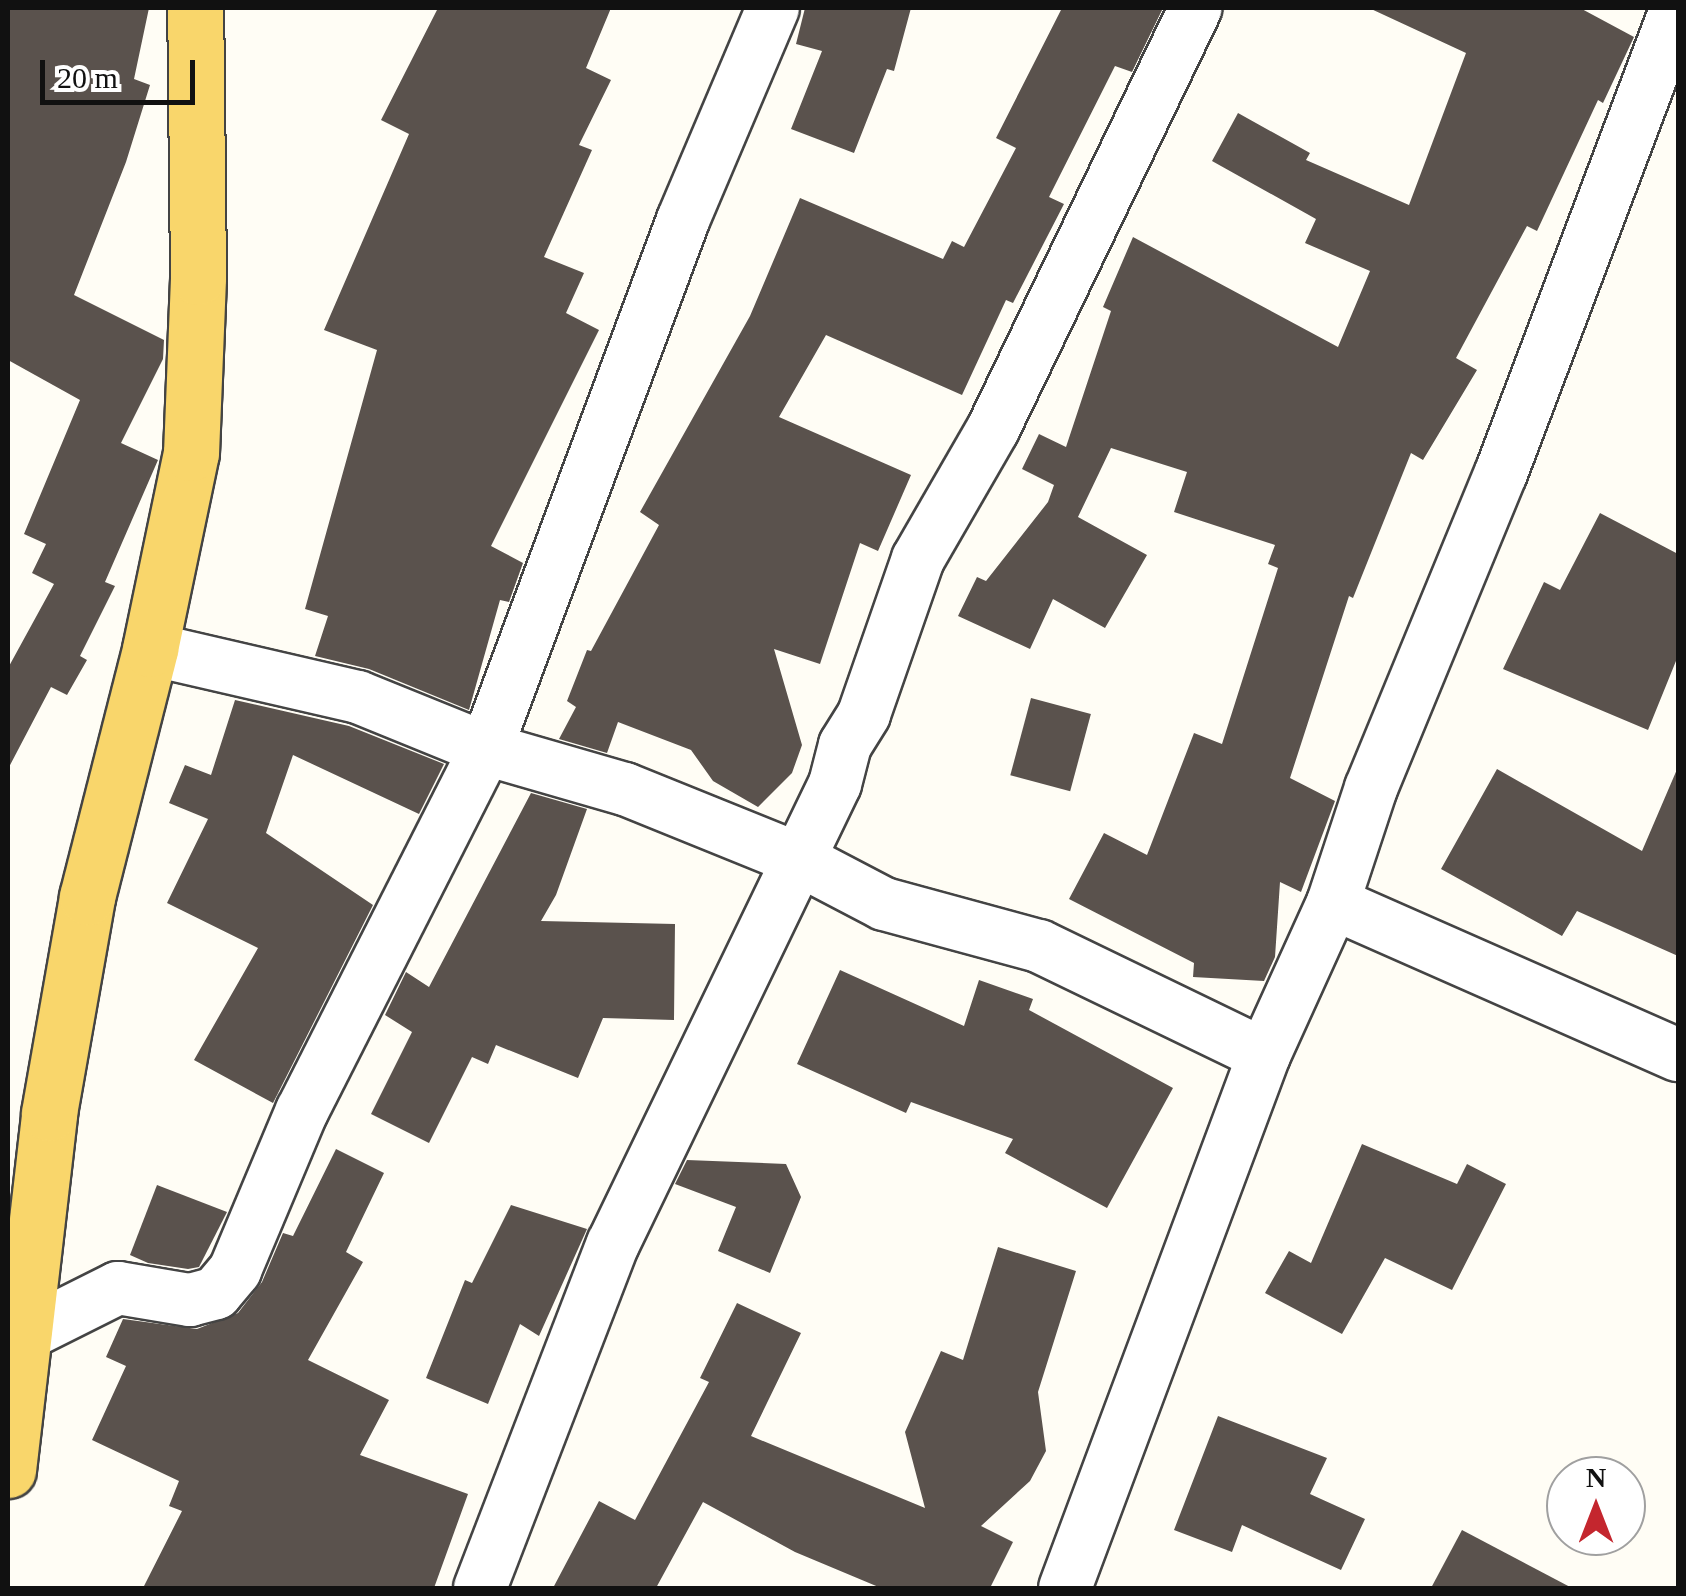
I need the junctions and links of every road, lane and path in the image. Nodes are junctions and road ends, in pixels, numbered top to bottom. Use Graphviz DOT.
graph roads {
  1 [pos="195,8"];
  2 [pos="773,8"];
  3 [pos="1196,8"];
  4 [pos="1676,8"];
  5 [pos="150,649"];
  6 [pos="486,750"];
  7 [pos="798,859"];
  8 [pos="1334,903"];
  9 [pos="1264,1055"];
  10 [pos="1678,1055"];
  11 [pos="24,1335"];
  12 [pos="8,1470"];
  13 [pos="480,1588"];
  14 [pos="1065,1588"];
  1 -- 5 [label="main road"];
  2 -- 6 [label="street"];
  3 -- 7 [label="street"];
  4 -- 8 [label="street"];
  5 -- 6 [label="street"];
  5 -- 11 [label="main road"];
  6 -- 7 [label="street"];
  6 -- 11 [label="street"];
  7 -- 9 [label="street"];
  7 -- 13 [label="street"];
  8 -- 9 [label="street"];
  8 -- 10 [label="street"];
  9 -- 14 [label="street"];
  11 -- 12 [label="main road"];
}
